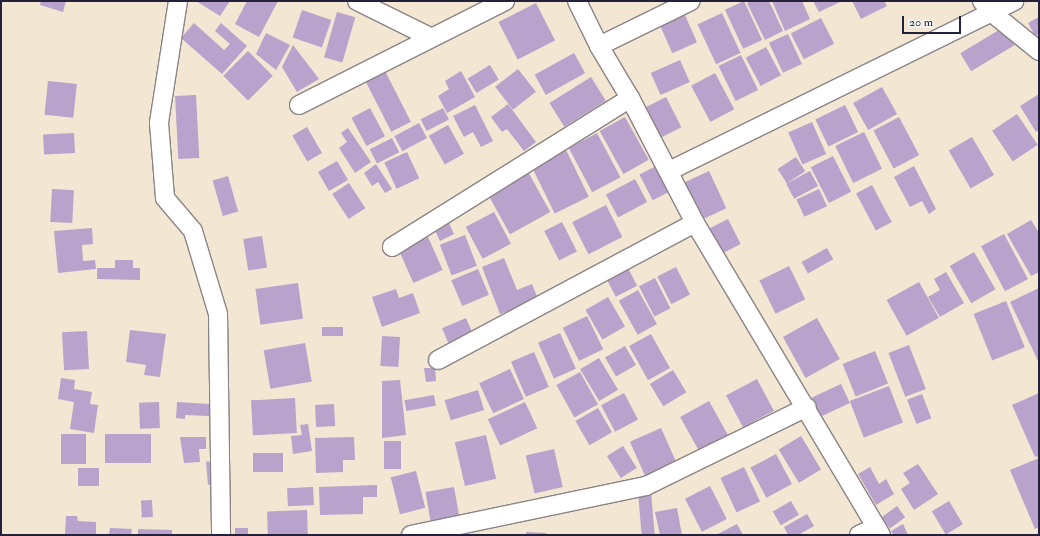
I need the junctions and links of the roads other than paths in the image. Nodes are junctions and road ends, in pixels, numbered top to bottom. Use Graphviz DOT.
graph roads {
  1 [pos="178,1"];
  2 [pos="357,1"];
  3 [pos="505,1"];
  4 [pos="577,1"];
  5 [pos="691,1"];
  6 [pos="1014,1"];
  7 [pos="987,6"];
  8 [pos="430,37"];
  9 [pos="599,46"];
  10 [pos="1039,51"];
  11 [pos="630,98"];
  12 [pos="299,105"];
  13 [pos="668,171"];
  14 [pos="695,223"];
  15 [pos="392,247"];
  16 [pos="438,360"];
  17 [pos="806,406"];
  18 [pos="464,528"];
  19 [pos="878,531"];
  20 [pos="222,535"];
  21 [pos="410,535"];
  22 [pos="859,535"];
  1 -- 20 [label="street"];
  2 -- 8 [label="street"];
  3 -- 8 [label="street"];
  4 -- 9 [label="street"];
  5 -- 9 [label="street"];
  6 -- 7 [label="street"];
  7 -- 10 [label="street"];
  7 -- 13 [label="street"];
  8 -- 12 [label="street"];
  9 -- 11 [label="street"];
  11 -- 13 [label="street"];
  11 -- 15 [label="street"];
  13 -- 14 [label="street"];
  14 -- 16 [label="street"];
  14 -- 17 [label="street"];
  17 -- 18 [label="street"];
  17 -- 19 [label="street"];
  18 -- 21 [label="street"];
  19 -- 22 [label="street"];
}
